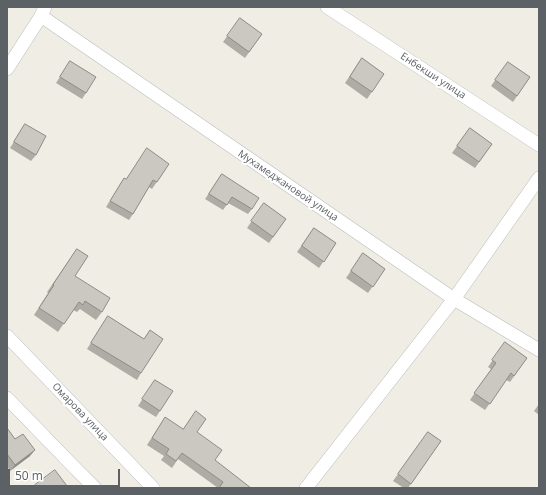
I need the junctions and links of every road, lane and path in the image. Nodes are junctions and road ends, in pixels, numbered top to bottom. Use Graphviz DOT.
graph roads {
  1 [pos="327,7"];
  2 [pos="43,12"];
  3 [pos="7,70"];
  4 [pos="539,145"];
  5 [pos="539,178"];
  6 [pos="454,299"];
  7 [pos="7,336"];
  8 [pos="539,350"];
  9 [pos="7,398"];
  10 [pos="95,488"];
  11 [pos="153,488"];
  12 [pos="306,488"];
  1 -- 4 [label="street, Енбекши улица"];
  2 -- 3 [label="street"];
  2 -- 6 [label="street, Мухамеджановой улица"];
  5 -- 6 [label="street"];
  6 -- 8 [label="street, Мухамеджановой улица"];
  6 -- 12 [label="street"];
  7 -- 11 [label="street, Омарова улица"];
  9 -- 10 [label="street"];
}
